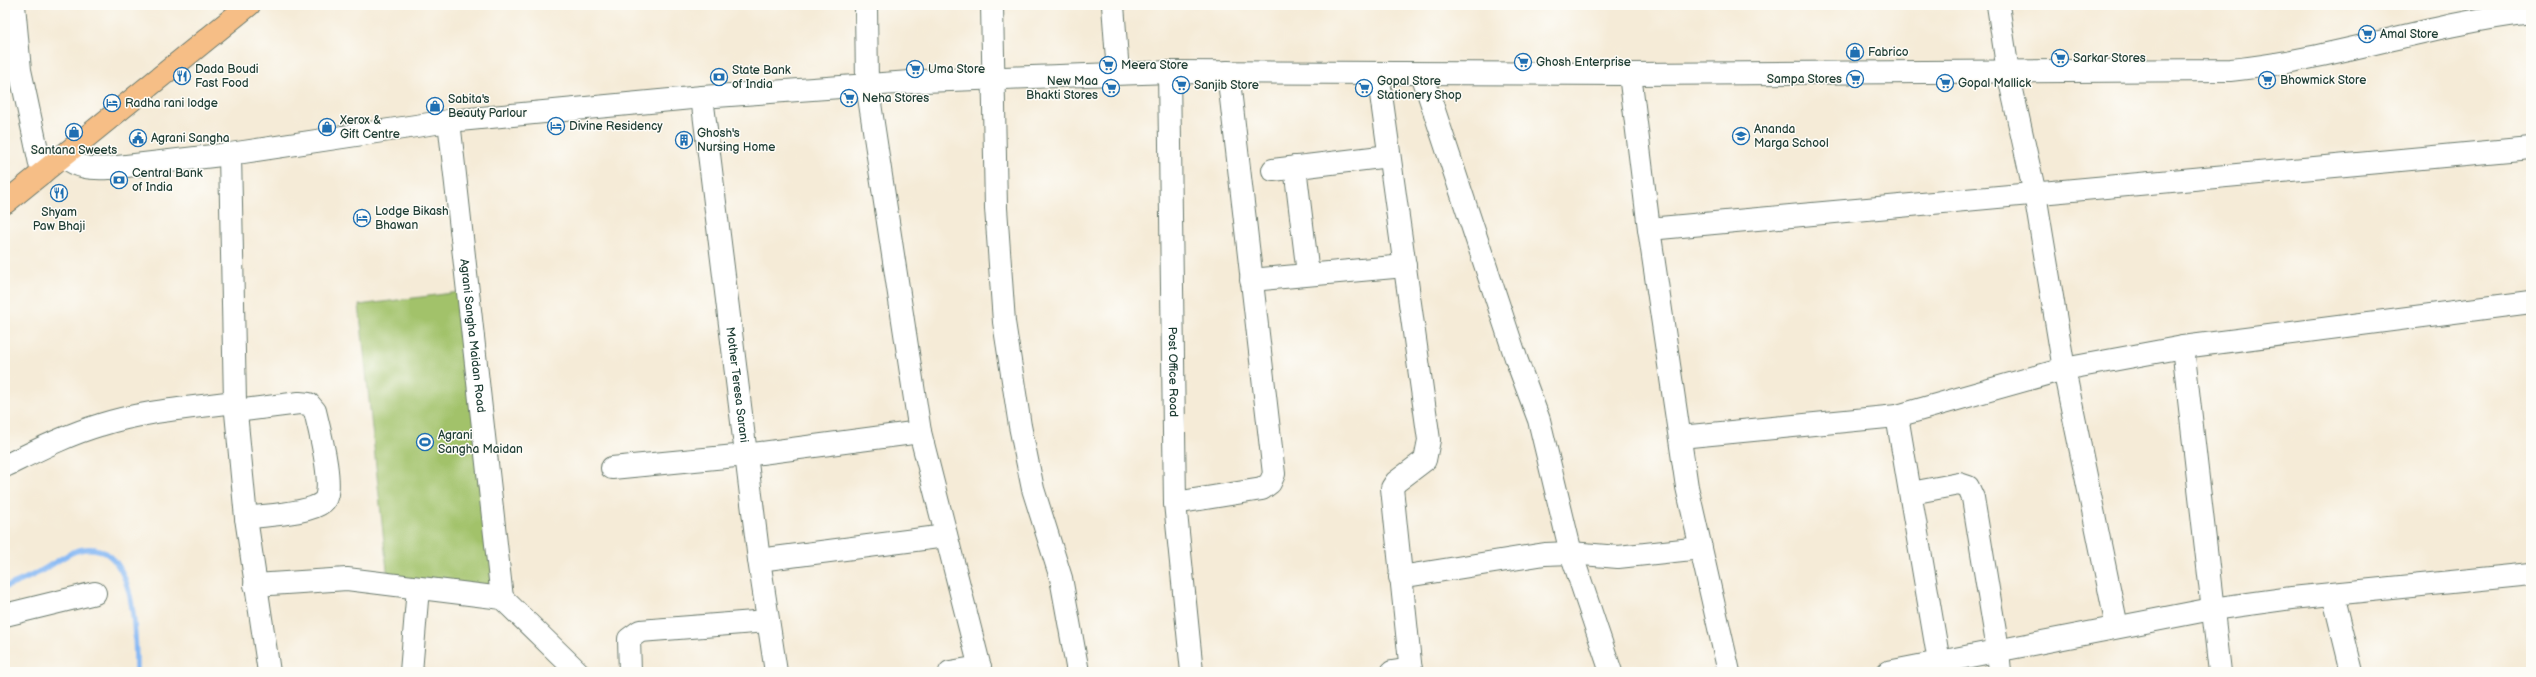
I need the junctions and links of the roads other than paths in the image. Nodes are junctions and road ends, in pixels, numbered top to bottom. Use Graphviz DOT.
graph roads {
  1 [pos="14,5"];
  2 [pos="866,5"];
  3 [pos="992,5"];
  4 [pos="1112,5"];
  5 [pos="1998,5"];
  6 [pos="243,7"];
  7 [pos="2531,12"];
  8 [pos="1169,72"];
  9 [pos="1228,72"];
  10 [pos="2008,72"];
  11 [pos="1118,73"];
  12 [pos="1378,73"];
  13 [pos="1422,74"];
  14 [pos="1630,74"];
  15 [pos="994,79"];
  16 [pos="868,84"];
  17 [pos="702,97"];
  18 [pos="449,121"];
  19 [pos="2531,148"];
  20 [pos="230,154"];
  21 [pos="63,156"];
  22 [pos="1389,156"];
  23 [pos="1295,167"];
  24 [pos="1274,170"];
  25 [pos="42,174"];
  26 [pos="2035,194"];
  27 [pos="5,204"];
  28 [pos="1649,229"];
  29 [pos="1405,266"];
  30 [pos="1308,274"];
  31 [pos="1251,280"];
  32 [pos="2531,302"];
  33 [pos="2182,348"];
  34 [pos="2064,369"];
  35 [pos="235,407"];
  36 [pos="1897,416"];
  37 [pos="920,432"];
  38 [pos="1680,437"];
  39 [pos="746,455"];
  40 [pos="5,466"];
  41 [pos="612,468"];
  42 [pos="1911,493"];
  43 [pos="1175,503"];
  44 [pos="246,518"];
  45 [pos="946,536"];
  46 [pos="1701,548"];
  47 [pos="1571,553"];
  48 [pos="759,560"];
  49 [pos="2531,574"];
  50 [pos="1400,577"];
  51 [pos="255,585"];
  52 [pos="418,588"];
  53 [pos="95,593"];
  54 [pos="2334,594"];
  55 [pos="502,598"];
  56 [pos="2212,609"];
  57 [pos="5,615"];
  58 [pos="767,621"];
  59 [pos="2117,627"];
  60 [pos="1998,650"];
  61 [pos="1939,662"];
  62 [pos="981,670"];
  63 [pos="1405,671"];
  64 [pos="269,672"];
  65 [pos="411,672"];
  66 [pos="578,672"];
  67 [pos="630,672"];
  68 [pos="776,672"];
  69 [pos="950,672"];
  70 [pos="1078,672"];
  71 [pos="1192,672"];
  72 [pos="1611,672"];
  73 [pos="1729,672"];
  74 [pos="1888,672"];
  75 [pos="2000,672"];
  76 [pos="2220,672"];
  77 [pos="2352,672"];
  1 -- 25 [label="street"];
  2 -- 16 [label="street"];
  3 -- 15 [label="street"];
  4 -- 11 [label="street"];
  5 -- 10 [label="street"];
  6 -- 21 [label="main road"];
  7 -- 10 [label="street"];
  8 -- 9 [label="street"];
  8 -- 11 [label="street"];
  8 -- 43 [label="street, Post Office Road"];
  9 -- 12 [label="street"];
  9 -- 31 [label="street"];
  10 -- 14 [label="street"];
  10 -- 26 [label="street"];
  11 -- 15 [label="street"];
  12 -- 13 [label="street"];
  12 -- 22 [label="street"];
  13 -- 14 [label="street"];
  13 -- 47 [label="street"];
  14 -- 28 [label="street"];
  15 -- 16 [label="street"];
  15 -- 70 [label="street"];
  16 -- 17 [label="street"];
  16 -- 37 [label="street"];
  17 -- 18 [label="street"];
  17 -- 39 [label="street, Mother Teresa Sarani"];
  18 -- 20 [label="street"];
  18 -- 55 [label="street, Agrani Sangha Maidan Road"];
  19 -- 26 [label="street"];
  20 -- 21 [label="street"];
  20 -- 35 [label="street"];
  21 -- 25 [label="main road"];
  22 -- 23 [label="street"];
  22 -- 29 [label="street"];
  23 -- 24 [label="street"];
  23 -- 30 [label="street"];
  25 -- 27 [label="main road"];
  26 -- 28 [label="street"];
  26 -- 34 [label="street"];
  28 -- 38 [label="street"];
  29 -- 30 [label="street"];
  29 -- 50 [label="street"];
  30 -- 31 [label="street"];
  31 -- 43 [label="street"];
  32 -- 33 [label="street"];
  33 -- 34 [label="street"];
  33 -- 56 [label="street"];
  34 -- 36 [label="street"];
  34 -- 59 [label="street"];
  35 -- 40 [label="street"];
  35 -- 44 [label="street"];
  35 -- 44 [label="street"];
  36 -- 38 [label="street"];
  36 -- 42 [label="street"];
  37 -- 39 [label="street"];
  37 -- 45 [label="street"];
  38 -- 46 [label="street"];
  39 -- 41 [label="street"];
  39 -- 48 [label="street, Mother Teresa Sarani"];
  42 -- 60 [label="street"];
  42 -- 61 [label="street"];
  43 -- 71 [label="street, Post Office Road"];
  44 -- 51 [label="street"];
  45 -- 48 [label="street"];
  45 -- 62 [label="street"];
  46 -- 47 [label="street"];
  46 -- 73 [label="street"];
  47 -- 50 [label="street"];
  47 -- 72 [label="street"];
  48 -- 58 [label="street, Mother Teresa Sarani"];
  49 -- 54 [label="street"];
  50 -- 63 [label="street"];
  51 -- 52 [label="street"];
  51 -- 64 [label="street"];
  52 -- 55 [label="street"];
  52 -- 65 [label="street"];
  53 -- 57 [label="street"];
  54 -- 56 [label="street"];
  54 -- 77 [label="street"];
  55 -- 66 [label="street"];
  56 -- 59 [label="street"];
  56 -- 76 [label="street"];
  58 -- 67 [label="street"];
  58 -- 68 [label="street, Mother Teresa Sarani"];
  59 -- 60 [label="street"];
  60 -- 61 [label="street"];
  60 -- 75 [label="street"];
  61 -- 74 [label="street"];
  62 -- 69 [label="street"];
}
